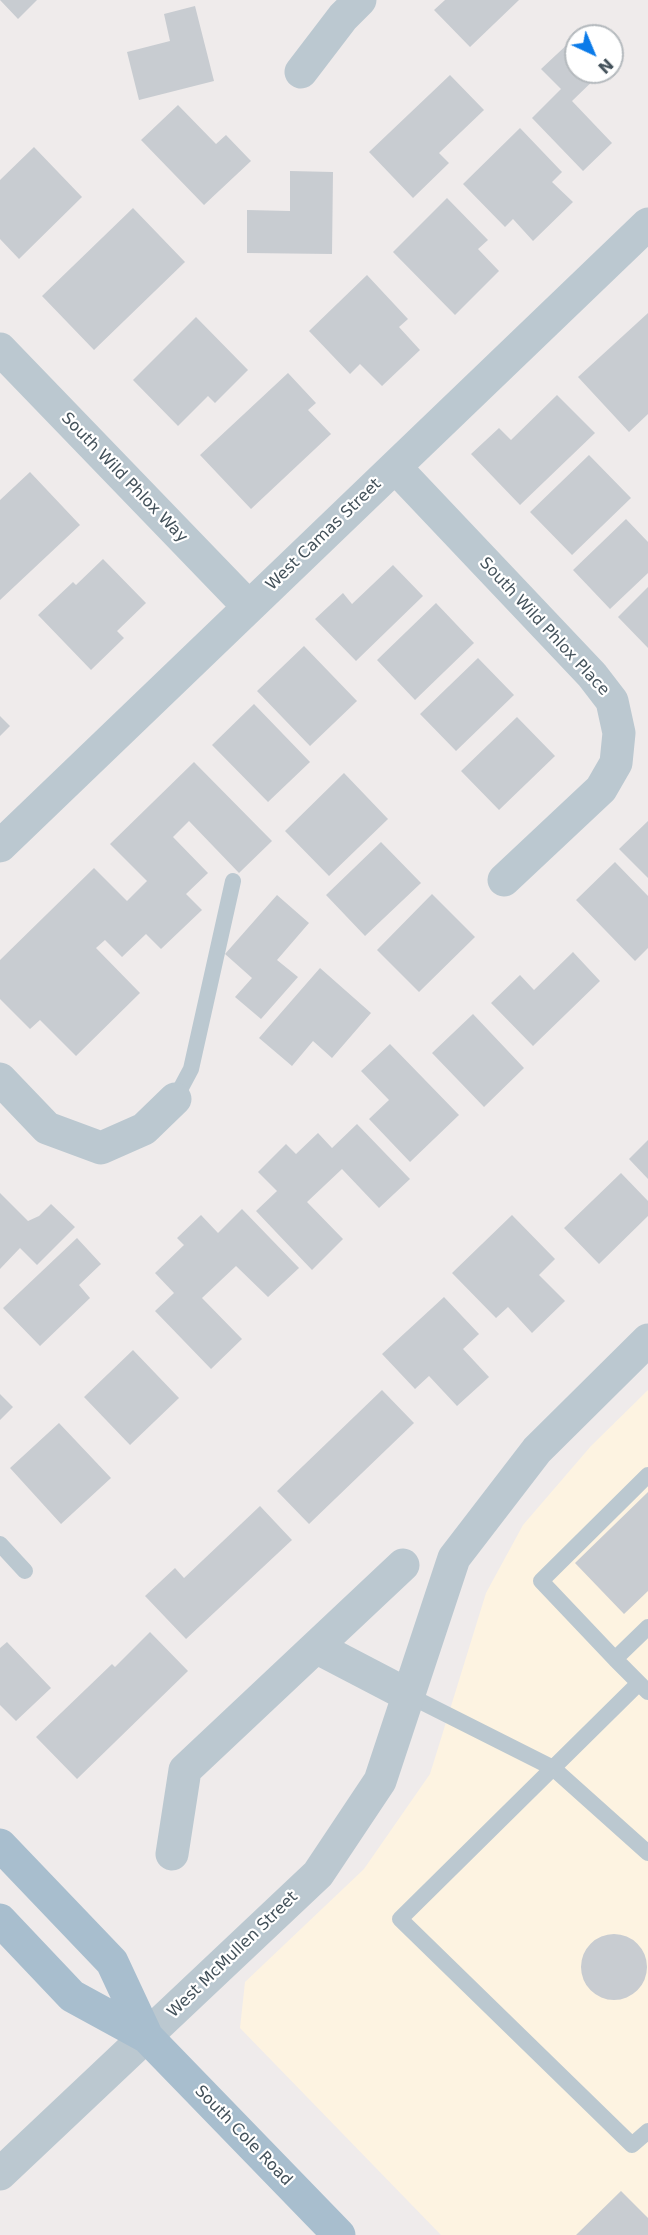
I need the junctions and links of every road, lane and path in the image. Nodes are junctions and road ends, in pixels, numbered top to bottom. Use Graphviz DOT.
graph roads {
  1 [pos="360,0"];
  2 [pos="301,72"];
  3 [pos="648,224"];
  4 [pos="0,349"];
  5 [pos="394,467"];
  6 [pos="249,607"];
  7 [pos="0,846"];
  8 [pos="504,880"];
  9 [pos="233,881"];
  10 [pos="0,1079"];
  11 [pos="175,1099"];
  12 [pos="648,1340"];
  13 [pos="648,1475"];
  14 [pos="0,1544"];
  15 [pos="403,1565"];
  16 [pos="25,1571"];
  17 [pos="648,1627"];
  18 [pos="316,1647"];
  19 [pos="615,1659"];
  20 [pos="644,1688"];
  21 [pos="408,1695"];
  22 [pos="553,1768"];
  23 [pos="0,1845"];
  24 [pos="648,1853"];
  25 [pos="172,1854"];
  26 [pos="0,1920"];
  27 [pos="147,2037"];
  28 [pos="648,2131"];
  29 [pos="0,2174"];
  30 [pos="339,2235"];
  1 -- 2 [label="street"];
  3 -- 5 [label="street, West Camas Street"];
  4 -- 6 [label="street, South Wild Phlox Way"];
  5 -- 6 [label="street, West Camas Street"];
  5 -- 8 [label="street, South Wild Phlox Place"];
  6 -- 7 [label="street, West Camas Street"];
  9 -- 11 [label="lane"];
  10 -- 11 [label="street"];
  12 -- 21 [label="street, West McMullen Street"];
  13 -- 19 [label="lane"];
  14 -- 16 [label="lane"];
  15 -- 18 [label="street"];
  17 -- 19 [label="lane"];
  18 -- 21 [label="street"];
  18 -- 25 [label="street"];
  19 -- 20 [label="lane"];
  20 -- 22 [label="lane"];
  21 -- 22 [label="lane"];
  21 -- 27 [label="street, West McMullen Street"];
  22 -- 24 [label="lane"];
  22 -- 28 [label="lane"];
  23 -- 27 [label="main road, South Cole Road"];
  26 -- 27 [label="main road, South Cole Road"];
  27 -- 29 [label="street, West McMullen Street"];
  27 -- 30 [label="main road, South Cole Road"];
}
